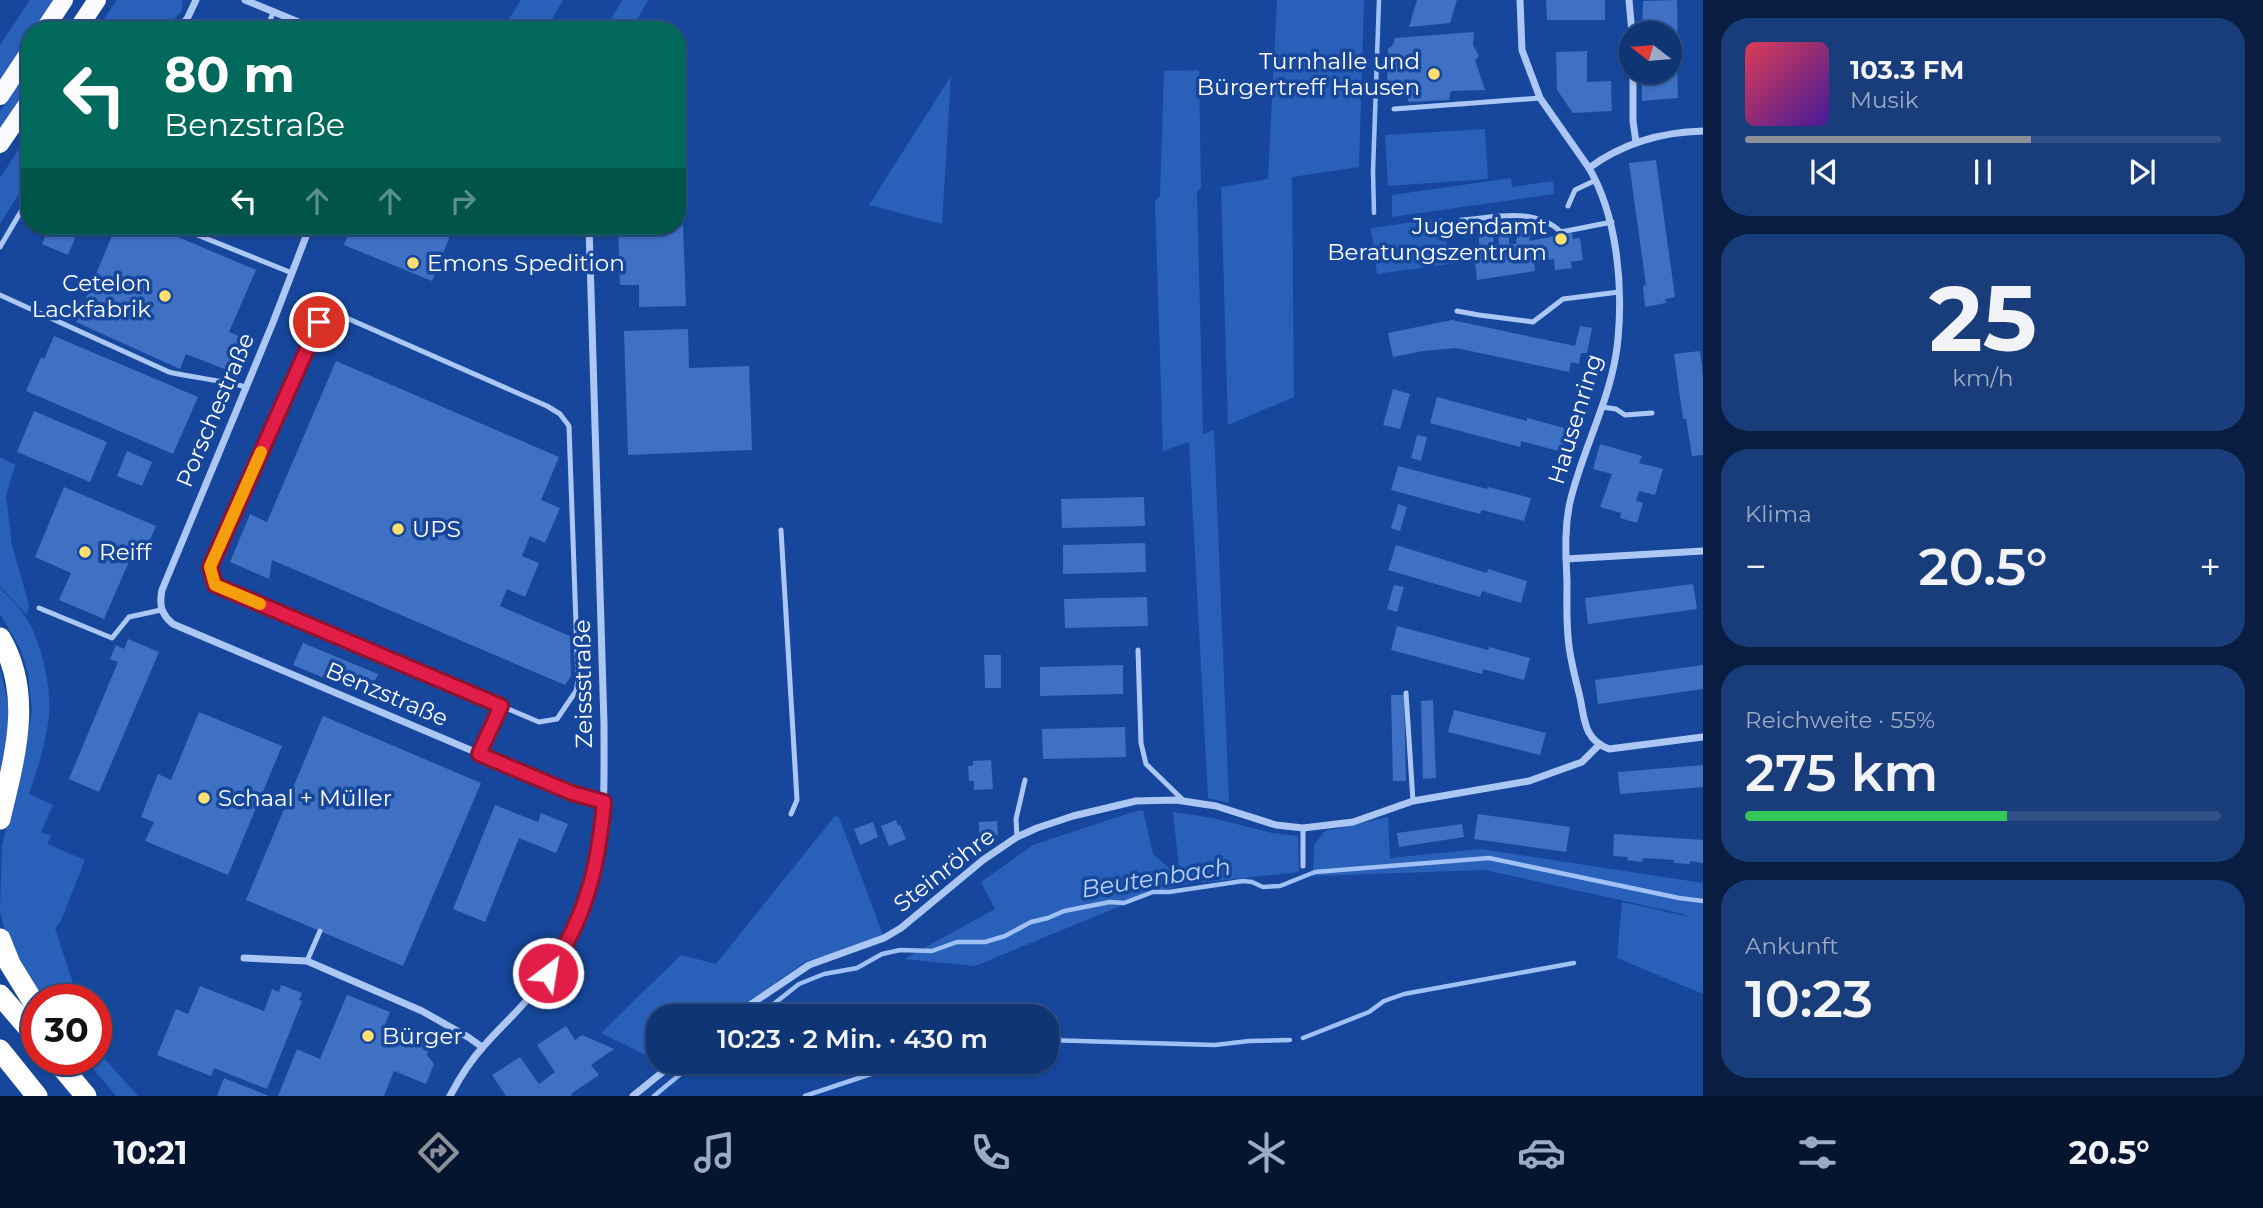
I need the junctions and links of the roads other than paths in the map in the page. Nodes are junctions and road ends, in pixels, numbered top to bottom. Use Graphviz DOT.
graph roads {
  1 [pos="64,0"];
  2 [pos="111,0"];
  3 [pos="196,0"];
  4 [pos="245,0"];
  5 [pos="1520,0"];
  6 [pos="1629,0"];
  7 [pos="274,11"];
  8 [pos="87,15"];
  9 [pos="50,21"];
  10 [pos="185,21"];
  11 [pos="269,21"];
  12 [pos="297,21"];
  13 [pos="1631,21"];
  14 [pos="21,64"];
  15 [pos="1633,84"];
  16 [pos="0,96"];
  17 [pos="1540,98"];
  18 [pos="1395,109"];
  19 [pos="21,113"];
  20 [pos="1703,131"];
  21 [pos="1636,142"];
  22 [pos="0,144"];
  23 [pos="1589,168"];
  24 [pos="1596,180"];
  25 [pos="1568,206"];
  26 [pos="21,211"];
  27 [pos="1461,220"];
  28 [pos="1612,222"];
  29 [pos="197,235"];
  30 [pos="307,235"];
  31 [pos="589,235"];
  32 [pos="0,247"];
  33 [pos="292,273"];
  34 [pos="1619,292"];
  35 [pos="0,295"];
  36 [pos="1457,310"];
  37 [pos="246,387"];
  38 [pos="1602,407"];
  39 [pos="1652,413"];
  40 [pos="782,530"];
  41 [pos="1703,551"];
  42 [pos="1566,559"];
  43 [pos="39,608"];
  44 [pos="161,610"];
  45 [pos="0,638"];
  46 [pos="1138,649"];
  47 [pos="1406,693"];
  48 [pos="501,706"];
  49 [pos="1703,737"];
  50 [pos="1598,745"];
  51 [pos="479,754"];
  52 [pos="1025,780"];
  53 [pos="1184,801"];
  54 [pos="1413,801"];
  55 [pos="604,802"];
  56 [pos="790,814"];
  57 [pos="0,819"];
  58 [pos="1303,828"];
  59 [pos="1017,837"];
  60 [pos="1303,866"];
  61 [pos="320,931"];
  62 [pos="0,939"];
  63 [pos="244,958"];
  64 [pos="307,961"];
  65 [pos="22,984"];
  66 [pos="0,995"];
  67 [pos="751,1004"];
  68 [pos="21,1019"];
  69 [pos="482,1047"];
  70 [pos="0,1050"];
  71 [pos="660,1074"];
  72 [pos="68,1075"];
  73 [pos="37,1096"];
  74 [pos="86,1096"];
  75 [pos="450,1096"];
  76 [pos="633,1096"];
  1 -- 9 [label="main road"];
  2 -- 8 [label="main road"];
  3 -- 10 [label="street"];
  4 -- 7 [label="street"];
  5 -- 17 [label="street, Hausenring"];
  6 -- 13 [label="street"];
  7 -- 11 [label="lane"];
  7 -- 12 [label="street"];
  14 -- 16 [label="main road"];
  15 -- 21 [label="street"];
  17 -- 18 [label="lane"];
  17 -- 23 [label="street, Hausenring"];
  19 -- 22 [label="main road"];
  20 -- 21 [label="street"];
  21 -- 23 [label="street"];
  23 -- 24 [label="street, Hausenring"];
  24 -- 25 [label="lane"];
  24 -- 28 [label="street, Hausenring"];
  26 -- 32 [label="lane"];
  27 -- 28 [label="lane"];
  28 -- 34 [label="street, Hausenring"];
  29 -- 33 [label="lane"];
  30 -- 33 [label="street, Porschestraße"];
  31 -- 55 [label="street, Zeissstraße"];
  33 -- 37 [label="street, Porschestraße"];
  34 -- 36 [label="lane"];
  34 -- 38 [label="street, Hausenring"];
  35 -- 37 [label="lane"];
  37 -- 44 [label="street, Porschestraße"];
  38 -- 39 [label="lane"];
  38 -- 42 [label="street, Hausenring"];
  40 -- 56 [label="lane"];
  41 -- 42 [label="street"];
  42 -- 50 [label="street, Hausenring"];
  43 -- 44 [label="lane"];
  44 -- 51 [label="street, Benzstraße"];
  45 -- 57 [label="highway"];
  46 -- 53 [label="lane"];
  47 -- 54 [label="lane"];
  48 -- 48 [label="lane"];
  48 -- 51 [label="lane"];
  49 -- 50 [label="street"];
  50 -- 54 [label="street"];
  51 -- 55 [label="street, Benzstraße"];
  52 -- 59 [label="lane"];
  53 -- 58 [label="street, Steinröhre"];
  53 -- 59 [label="street, Steinröhre"];
  54 -- 58 [label="street, Steinröhre"];
  55 -- 69 [label="street, Zeissstraße"];
  58 -- 60 [label="lane"];
  59 -- 67 [label="street, Steinröhre"];
  61 -- 64 [label="lane"];
  62 -- 65 [label="highway"];
  63 -- 64 [label="street"];
  64 -- 69 [label="street"];
  66 -- 68 [label="highway"];
  69 -- 75 [label="street, Zeissstraße"];
  70 -- 73 [label="highway"];
  71 -- 76 [label="street"];
  72 -- 74 [label="highway"];
}
